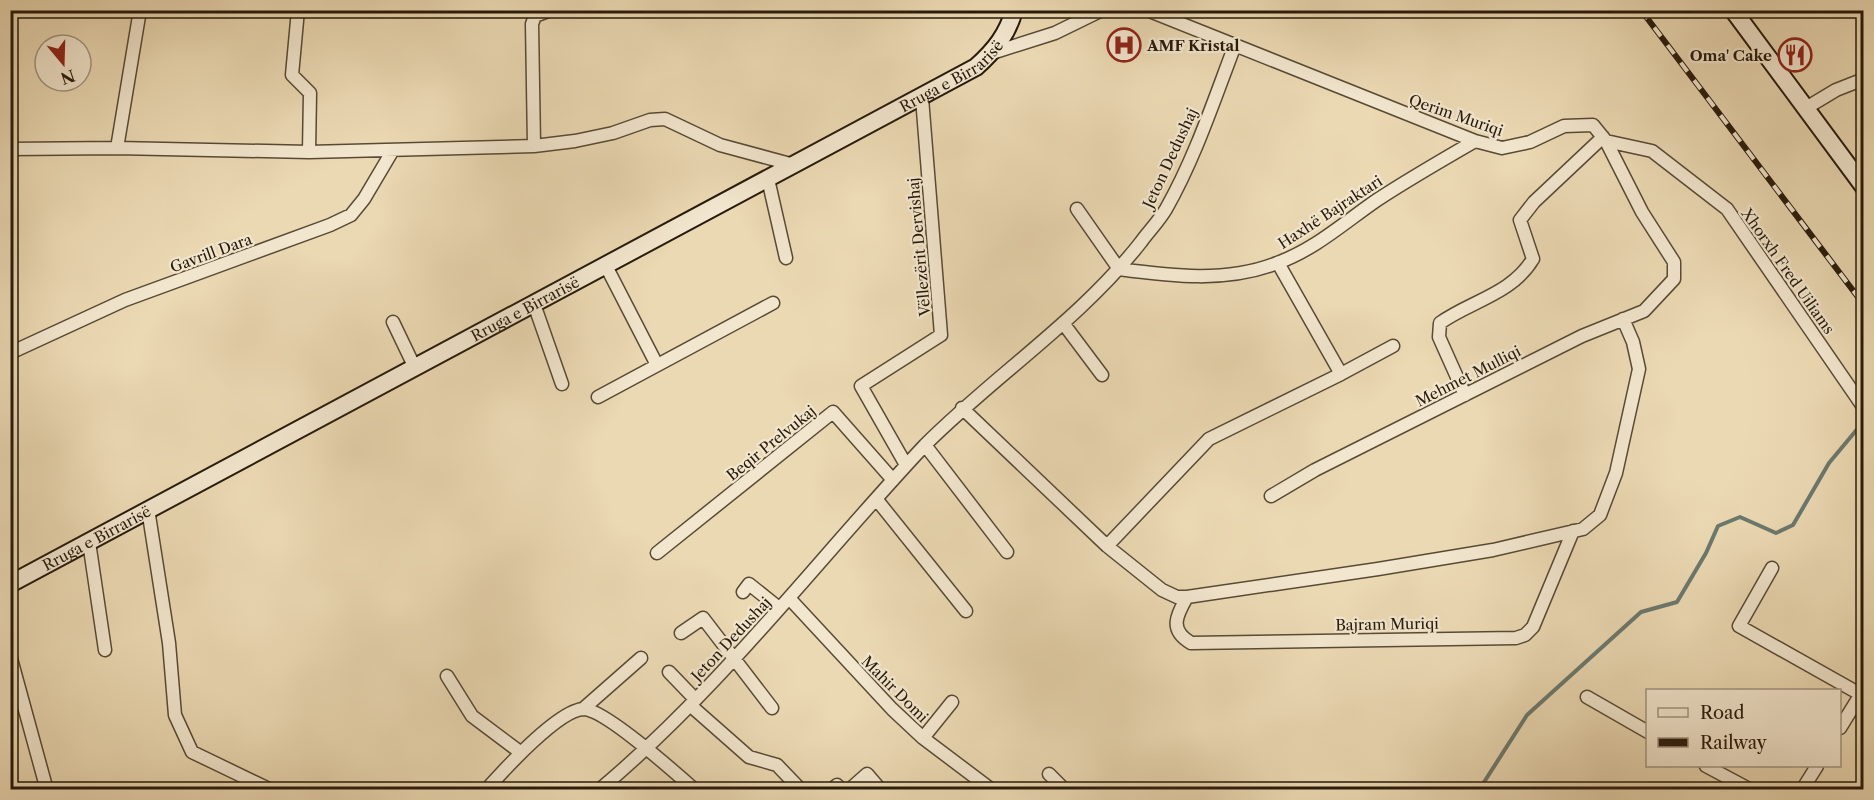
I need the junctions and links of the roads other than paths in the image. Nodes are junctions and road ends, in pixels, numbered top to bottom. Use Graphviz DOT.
graph roads {
  1 [pos="140,10"];
  2 [pos="298,10"];
  3 [pos="551,10"];
  4 [pos="1014,10"];
  5 [pos="1101,10"];
  6 [pos="1147,10"];
  7 [pos="1733,10"];
  8 [pos="1235,45"];
  9 [pos="992,53"];
  10 [pos="1863,79"];
  11 [pos="922,98"];
  12 [pos="1806,108"];
  13 [pos="1604,139"];
  14 [pos="1475,141"];
  15 [pos="534,146"];
  16 [pos="117,148"];
  17 [pos="10,149"];
  18 [pos="393,150"];
  19 [pos="309,152"];
  20 [pos="794,165"];
  21 [pos="768,179"];
  22 [pos="1863,187"];
  23 [pos="1077,209"];
  24 [pos="786,258"];
  25 [pos="1278,263"];
  26 [pos="606,266"];
  27 [pos="1119,269"];
  28 [pos="773,303"];
  29 [pos="534,304"];
  30 [pos="1623,319"];
  31 [pos="393,322"];
  32 [pos="1063,323"];
  33 [pos="1393,346"];
  34 [pos="10,353"];
  35 [pos="657,366"];
  36 [pos="416,368"];
  37 [pos="1341,374"];
  38 [pos="1102,375"];
  39 [pos="562,384"];
  40 [pos="1465,394"];
  41 [pos="598,397"];
  42 [pos="962,408"];
  43 [pos="1863,408"];
  44 [pos="925,445"];
  45 [pos="906,465"];
  46 [pos="893,480"];
  47 [pos="1271,496"];
  48 [pos="877,500"];
  49 [pos="148,509"];
  50 [pos="1573,531"];
  51 [pos="89,542"];
  52 [pos="1107,546"];
  53 [pos="1007,552"];
  54 [pos="657,553"];
  55 [pos="1772,568"];
  56 [pos="10,584"];
  57 [pos="743,592"];
  58 [pos="1186,597"];
  59 [pos="789,598"];
  60 [pos="779,608"];
  61 [pos="966,611"];
  62 [pos="681,633"];
  63 [pos="105,650"];
  64 [pos="10,655"];
  65 [pos="641,658"];
  66 [pos="734,658"];
  67 [pos="669,672"];
  68 [pos="447,676"];
  69 [pos="1862,692"];
  70 [pos="1587,697"];
  71 [pos="692,702"];
  72 [pos="952,702"];
  73 [pos="772,708"];
  74 [pos="583,709"];
  75 [pos="1841,725"];
  76 [pos="1646,731"];
  77 [pos="923,738"];
  78 [pos="646,748"];
  79 [pos="520,752"];
  80 [pos="1710,767"];
  81 [pos="1816,767"];
  82 [pos="1050,774"];
  83 [pos="45,783"];
  84 [pos="879,788"];
  85 [pos="271,789"];
  86 [pos="486,789"];
  87 [pos="599,789"];
  88 [pos="695,789"];
  89 [pos="801,789"];
  90 [pos="831,789"];
  91 [pos="842,789"];
  92 [pos="849,789"];
  93 [pos="992,789"];
  94 [pos="1065,789"];
  95 [pos="1751,789"];
  96 [pos="1802,789"];
  1 -- 16 [label="street"];
  2 -- 19 [label="street"];
  3 -- 15 [label="street"];
  4 -- 9 [label="street, Rruga e Birrarisë"];
  5 -- 9 [label="street"];
  6 -- 8 [label="street, Qerim Muriqi"];
  7 -- 12 [label="street"];
  8 -- 14 [label="street, Qerim Muriqi"];
  8 -- 27 [label="street, Jeton Dedushaj"];
  9 -- 11 [label="street, Rruga e Birrarisë"];
  10 -- 12 [label="street"];
  11 -- 20 [label="street, Rruga e Birrarisë"];
  11 -- 45 [label="street, Vëllezërit Dervishaj"];
  12 -- 22 [label="street"];
  13 -- 14 [label="street, Qerim Muriqi"];
  13 -- 30 [label="street, Mehmet Mulliqi"];
  13 -- 40 [label="street"];
  13 -- 43 [label="street, Xhorxh Fred Uiliams"];
  14 -- 25 [label="street, Haxhë Bajraktari"];
  15 -- 18 [label="street"];
  15 -- 20 [label="street"];
  16 -- 17 [label="street"];
  16 -- 19 [label="street"];
  18 -- 19 [label="street"];
  18 -- 34 [label="street, Gavrill Dara"];
  20 -- 21 [label="street, Rruga e Birrarisë"];
  21 -- 24 [label="street"];
  21 -- 26 [label="street, Rruga e Birrarisë"];
  23 -- 27 [label="street"];
  25 -- 27 [label="street, Haxhë Bajraktari"];
  25 -- 37 [label="street"];
  26 -- 29 [label="street, Rruga e Birrarisë"];
  26 -- 35 [label="street"];
  27 -- 32 [label="street, Jeton Dedushaj"];
  28 -- 35 [label="street"];
  29 -- 36 [label="street, Rruga e Birrarisë"];
  29 -- 39 [label="street"];
  30 -- 40 [label="street, Mehmet Mulliqi"];
  30 -- 50 [label="street"];
  31 -- 36 [label="street"];
  32 -- 38 [label="street"];
  32 -- 42 [label="street, Jeton Dedushaj"];
  33 -- 37 [label="street"];
  35 -- 41 [label="street"];
  36 -- 49 [label="street, Rruga e Birrarisë"];
  37 -- 52 [label="street"];
  40 -- 47 [label="street, Mehmet Mulliqi"];
  42 -- 44 [label="street, Jeton Dedushaj"];
  42 -- 52 [label="street"];
  44 -- 45 [label="street, Jeton Dedushaj"];
  44 -- 53 [label="street"];
  45 -- 46 [label="street, Jeton Dedushaj"];
  46 -- 48 [label="street, Jeton Dedushaj"];
  46 -- 54 [label="street, Beqir Prelvukaj"];
  48 -- 59 [label="street, Jeton Dedushaj"];
  48 -- 61 [label="street"];
  49 -- 51 [label="street, Rruga e Birrarisë"];
  49 -- 85 [label="street"];
  50 -- 58 [label="street"];
  50 -- 58 [label="street, Bajram Muriqi"];
  51 -- 56 [label="street, Rruga e Birrarisë"];
  51 -- 63 [label="street"];
  52 -- 58 [label="street"];
  55 -- 69 [label="street"];
  57 -- 60 [label="street"];
  59 -- 60 [label="street, Jeton Dedushaj"];
  59 -- 77 [label="street, Mahir Domi"];
  60 -- 66 [label="street, Jeton Dedushaj"];
  62 -- 66 [label="street"];
  64 -- 83 [label="street"];
  65 -- 74 [label="street"];
  66 -- 71 [label="street, Jeton Dedushaj"];
  66 -- 73 [label="street"];
  67 -- 71 [label="street"];
  68 -- 79 [label="street"];
  69 -- 75 [label="street"];
  70 -- 76 [label="street"];
  71 -- 78 [label="street, Jeton Dedushaj"];
  71 -- 89 [label="street"];
  72 -- 77 [label="street"];
  74 -- 78 [label="street"];
  74 -- 79 [label="street"];
  77 -- 93 [label="street, Mahir Domi"];
  78 -- 87 [label="street, Jeton Dedushaj"];
  78 -- 88 [label="street"];
  79 -- 86 [label="street"];
  80 -- 95 [label="street"];
  81 -- 96 [label="street"];
  82 -- 94 [label="street"];
  84 -- 92 [label="street"];
  90 -- 91 [label="street"];
}
